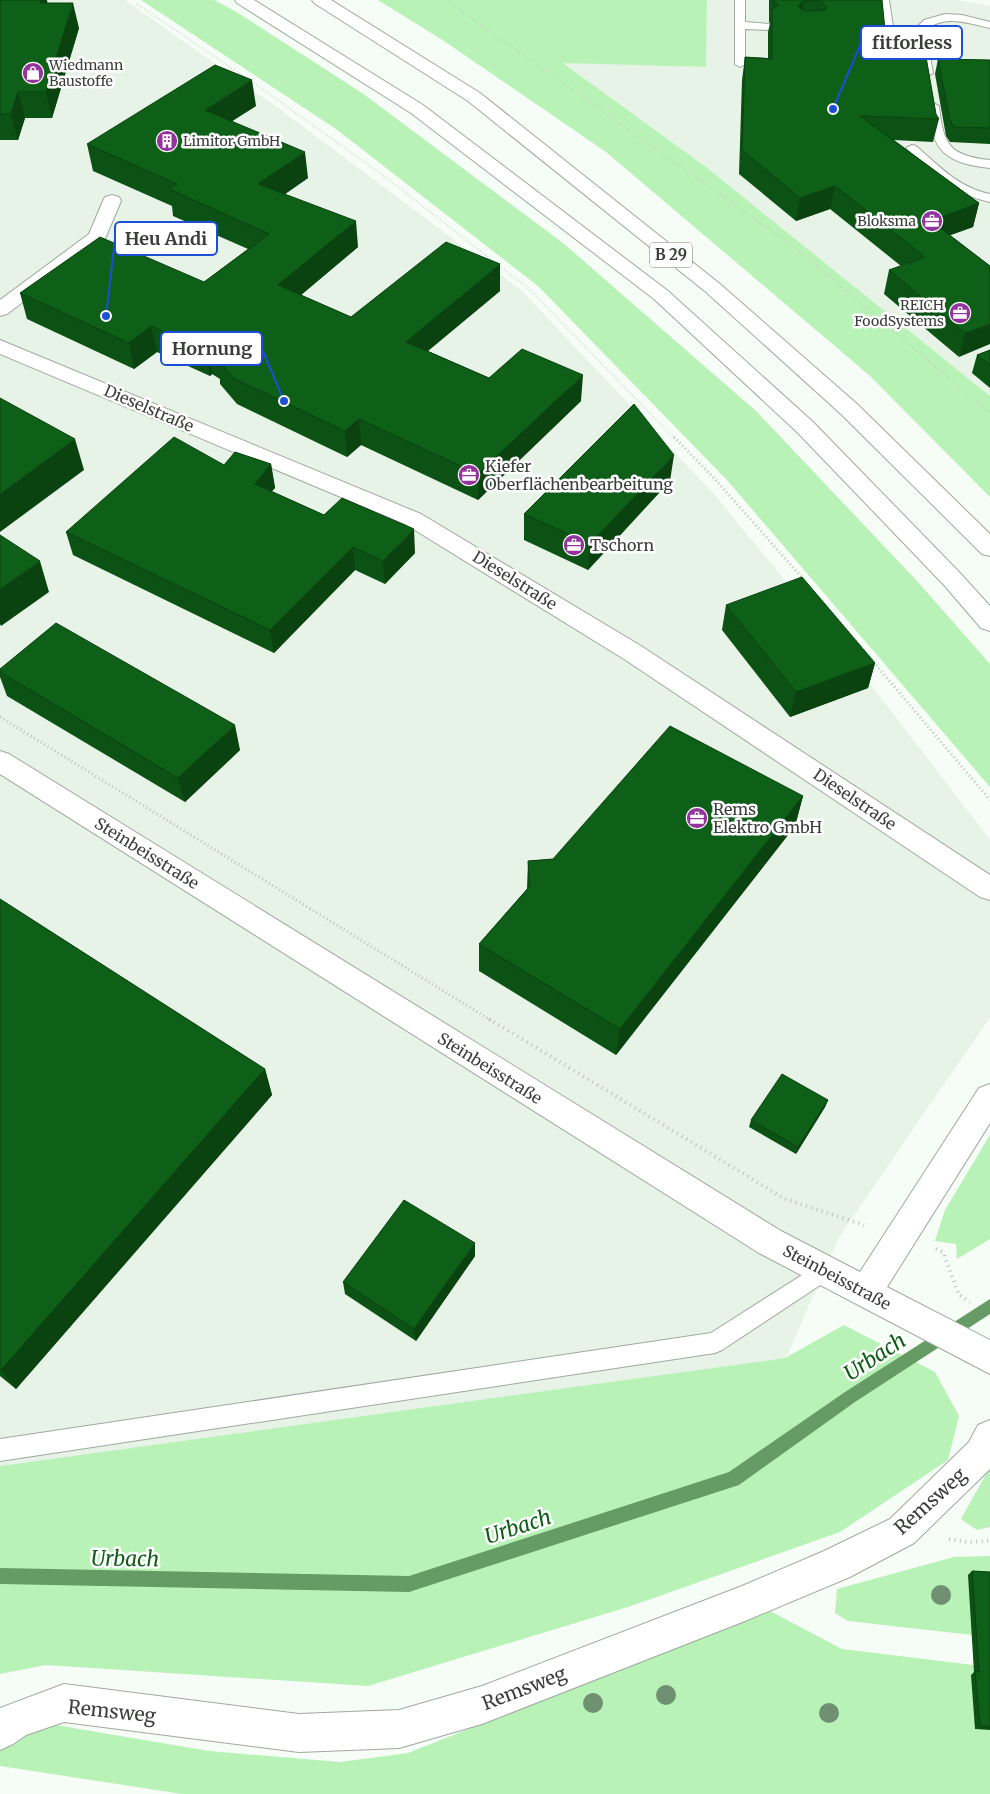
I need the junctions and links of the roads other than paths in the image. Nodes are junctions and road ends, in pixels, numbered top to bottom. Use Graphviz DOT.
graph roads {
  1 [pos="243,0"];
  2 [pos="320,0"];
  3 [pos="740,0"];
  4 [pos="881,4"];
  5 [pos="740,25"];
  6 [pos="990,25"];
  7 [pos="769,27"];
  8 [pos="892,53"];
  9 [pos="740,64"];
  10 [pos="912,148"];
  11 [pos="990,164"];
  12 [pos="990,198"];
  13 [pos="112,201"];
  14 [pos="0,310"];
  15 [pos="0,346"];
  16 [pos="990,548"];
  17 [pos="990,622"];
  18 [pos="0,761"];
  19 [pos="990,889"];
  20 [pos="990,1097"];
  21 [pos="824,1271"];
  22 [pos="865,1293"];
  23 [pos="990,1358"];
  24 [pos="990,1437"];
  25 [pos="0,1450"];
  26 [pos="0,1731"];
  1 -- 17 [label="main road, B 29"];
  2 -- 16 [label="main road, B 29"];
  3 -- 5 [label="lane"];
  4 -- 8 [label="lane"];
  5 -- 7 [label="lane"];
  5 -- 9 [label="lane"];
  6 -- 11 [label="lane"];
  10 -- 12 [label="lane"];
  13 -- 14 [label="main road"];
  15 -- 19 [label="main road, Dieselstraße"];
  18 -- 21 [label="main road, Steinbeisstraße"];
  20 -- 22 [label="main road"];
  21 -- 22 [label="main road, Steinbeisstraße"];
  21 -- 25 [label="lane"];
  22 -- 23 [label="main road, Steinbeisstraße"];
  24 -- 26 [label="main road, Remsweg"];
}
